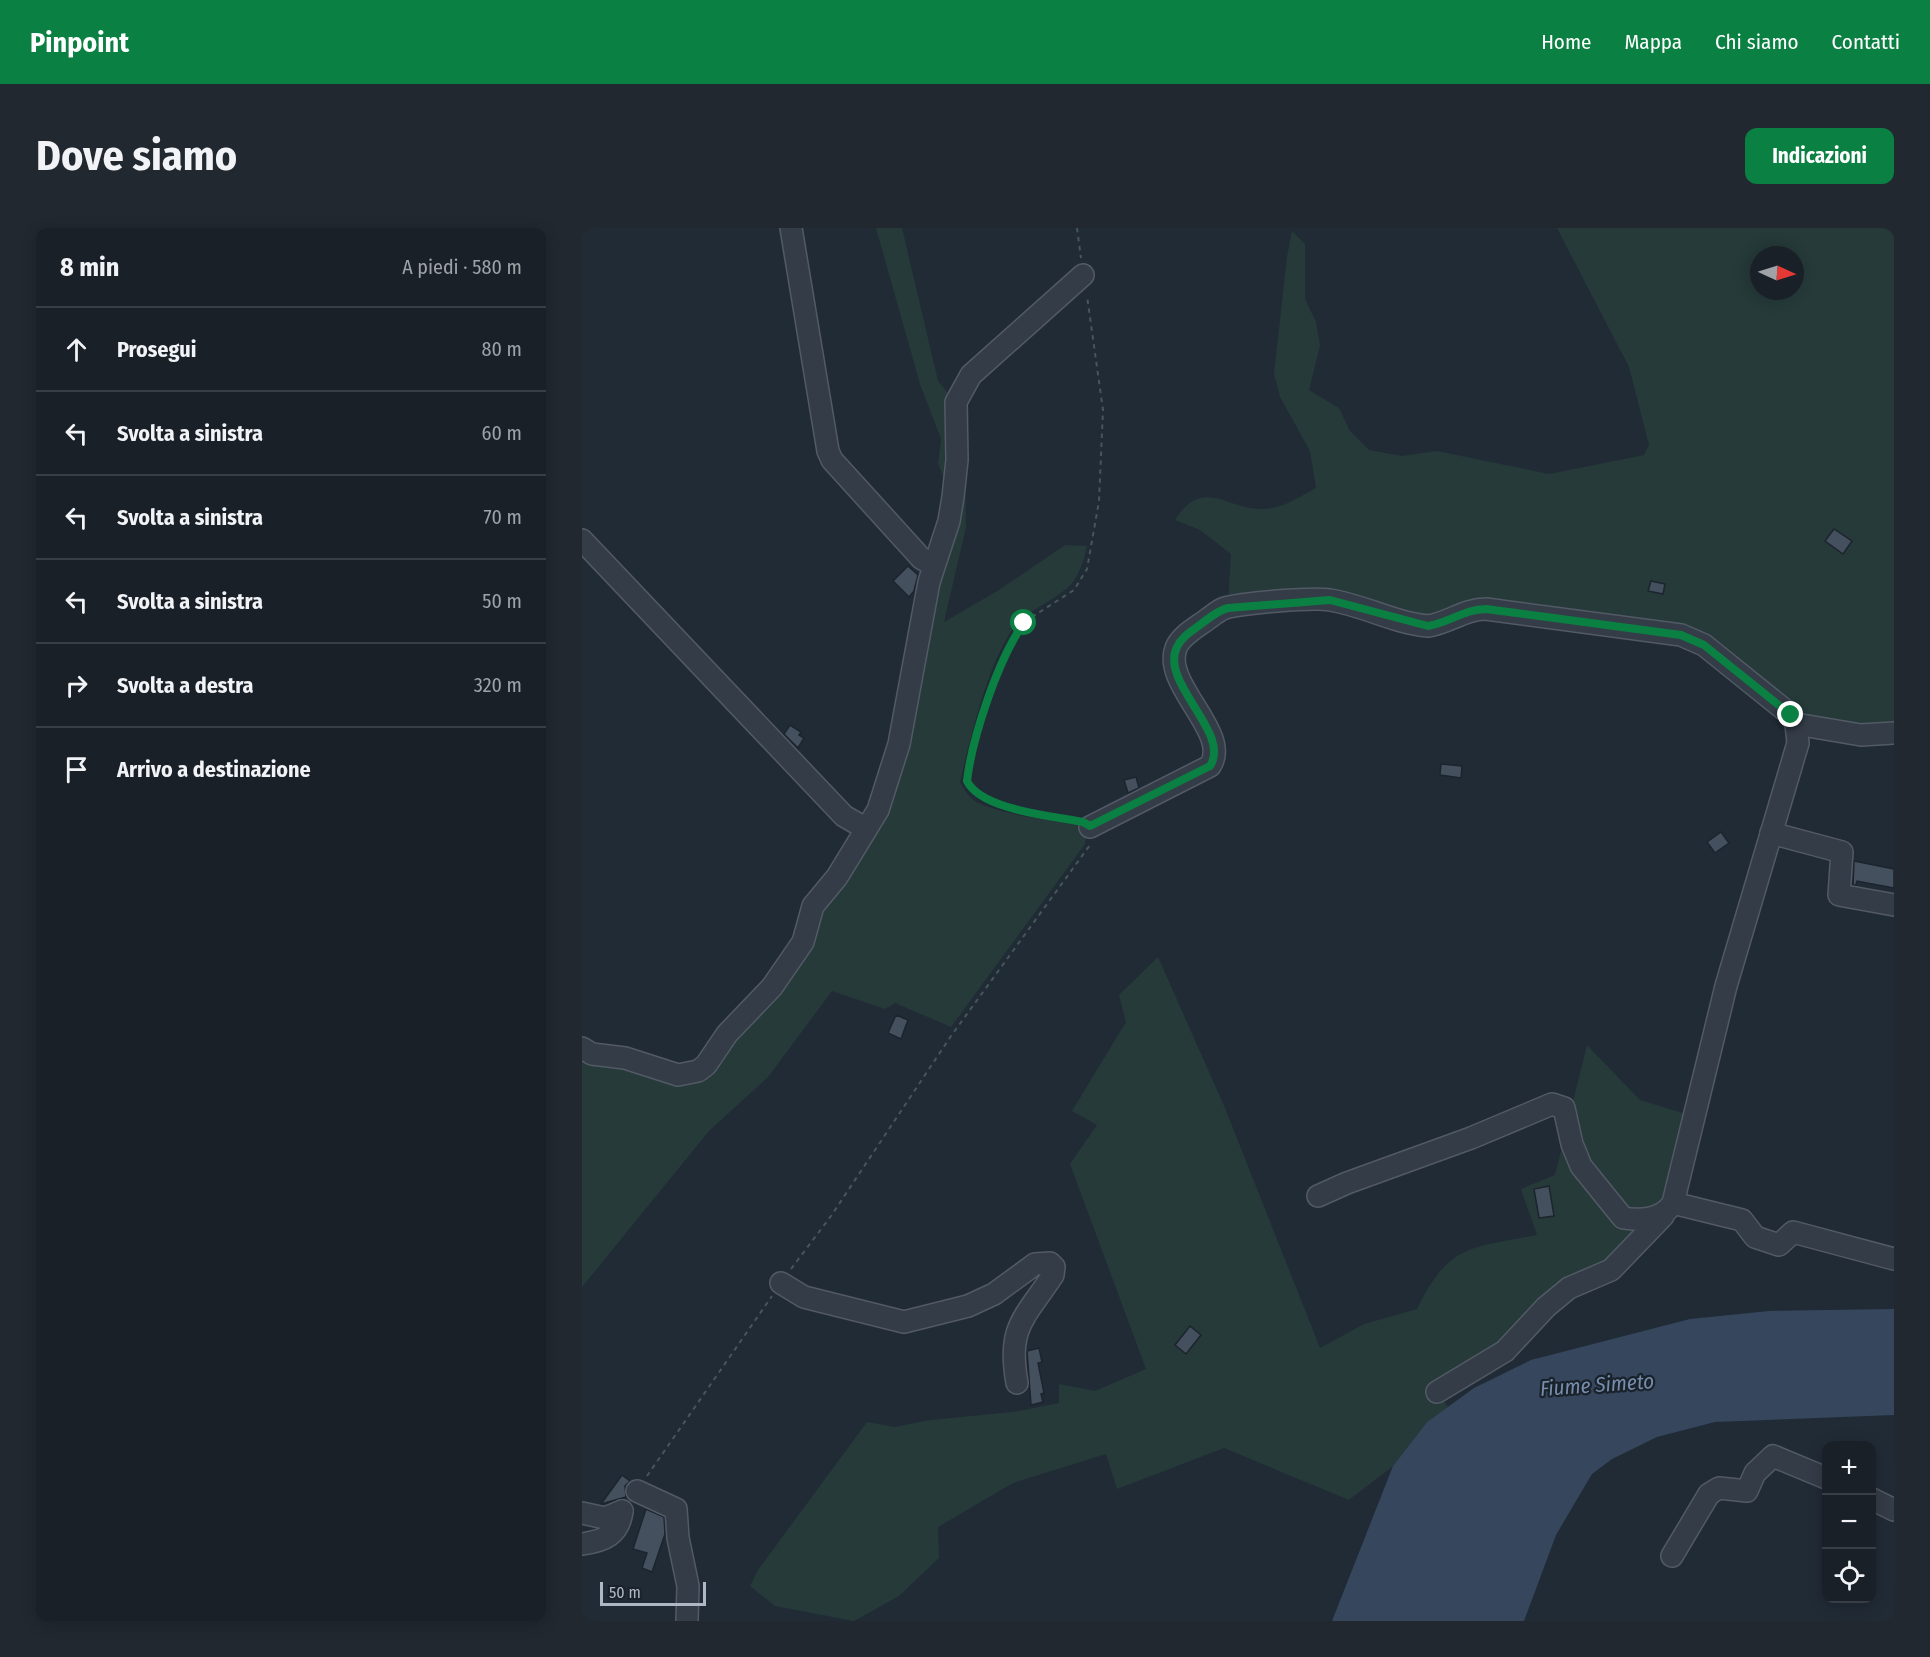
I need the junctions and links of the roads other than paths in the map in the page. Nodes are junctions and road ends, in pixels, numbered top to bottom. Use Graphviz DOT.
graph roads {
  1 [pos="791,228"];
  2 [pos="1083,275"];
  3 [pos="582,540"];
  4 [pos="934,566"];
  5 [pos="1796,724"];
  6 [pos="1894,733"];
  7 [pos="1090,826"];
  8 [pos="866,828"];
  9 [pos="1771,833"];
  10 [pos="1894,905"];
  11 [pos="582,1048"];
  12 [pos="1318,1196"];
  13 [pos="1670,1207"];
  14 [pos="1894,1259"];
  15 [pos="781,1283"];
  16 [pos="1017,1383"];
  17 [pos="1437,1392"];
  18 [pos="1822,1476"];
  19 [pos="637,1491"];
  20 [pos="1876,1500"];
  21 [pos="1894,1510"];
  22 [pos="582,1513"];
  23 [pos="582,1544"];
  24 [pos="1672,1556"];
  25 [pos="687,1621"];
  1 -- 4 [label="street"];
  2 -- 4 [label="street"];
  3 -- 8 [label="street"];
  4 -- 8 [label="street"];
  5 -- 6 [label="street"];
  5 -- 7 [label="street"];
  5 -- 9 [label="street"];
  8 -- 11 [label="street"];
  9 -- 10 [label="street"];
  9 -- 13 [label="street"];
  12 -- 13 [label="street"];
  13 -- 14 [label="street"];
  13 -- 17 [label="street"];
  15 -- 16 [label="street"];
  18 -- 24 [label="street"];
  19 -- 25 [label="street"];
  20 -- 21 [label="street"];
  22 -- 23 [label="street"];
}
